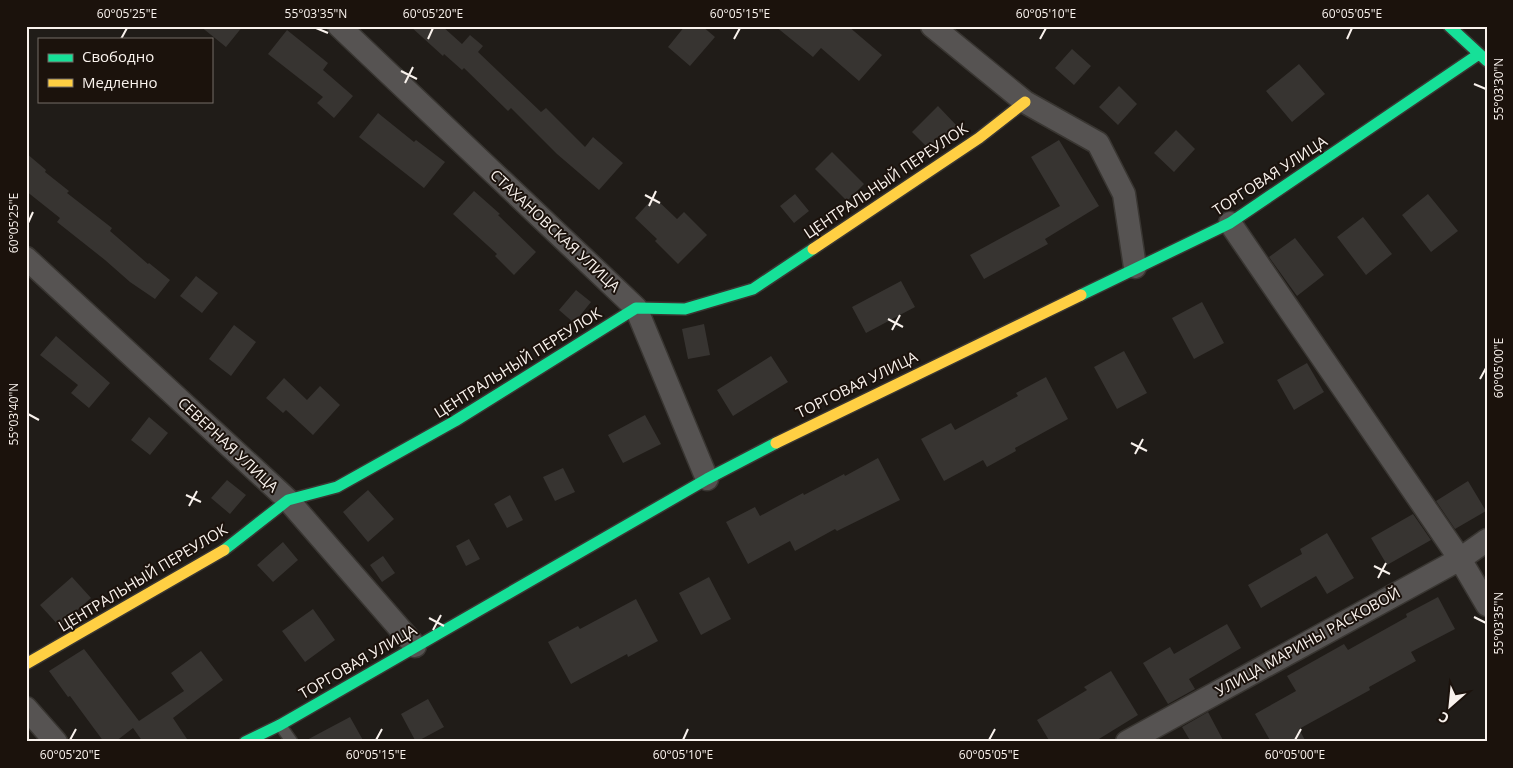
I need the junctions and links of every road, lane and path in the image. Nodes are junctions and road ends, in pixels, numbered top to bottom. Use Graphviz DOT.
graph roads {
  1 [pos="339,26"];
  2 [pos="932,26"];
  3 [pos="1449,26"];
  4 [pos="1483,58"];
  5 [pos="1025,102"];
  6 [pos="1230,223"];
  7 [pos="26,258"];
  8 [pos="1135,267"];
  9 [pos="636,308"];
  10 [pos="707,479"];
  11 [pos="288,500"];
  12 [pos="1487,540"];
  13 [pos="1460,559"];
  14 [pos="1487,605"];
  15 [pos="415,646"];
  16 [pos="26,664"];
  17 [pos="26,708"];
  18 [pos="280,725"];
  19 [pos="56,742"];
  20 [pos="246,742"];
  21 [pos="292,742"];
  22 [pos="1127,742"];
  1 -- 9 [label="street, СТАХАНОВСКАЯ УЛИЦА"];
  2 -- 5 [label="street"];
  3 -- 4 [label="street"];
  4 -- 6 [label="street, ТОРГОВАЯ УЛИЦА"];
  5 -- 8 [label="street"];
  5 -- 9 [label="street, ЦЕНТРАЛЬНЫЙ ПЕРЕУЛОК"];
  6 -- 8 [label="street, ТОРГОВАЯ УЛИЦА"];
  6 -- 13 [label="street"];
  7 -- 11 [label="street, СЕВЕРНАЯ УЛИЦА"];
  8 -- 10 [label="street, ТОРГОВАЯ УЛИЦА"];
  9 -- 10 [label="street, СТАХАНОВСКАЯ УЛИЦА"];
  9 -- 11 [label="street, ЦЕНТРАЛЬНЫЙ ПЕРЕУЛОК"];
  10 -- 15 [label="street, ТОРГОВАЯ УЛИЦА"];
  11 -- 15 [label="street, СЕВЕРНАЯ УЛИЦА"];
  11 -- 16 [label="street, ЦЕНТРАЛЬНЫЙ ПЕРЕУЛОК"];
  12 -- 13 [label="street, УЛИЦА МАРИНЫ РАСКОВОЙ"];
  13 -- 14 [label="street"];
  13 -- 22 [label="street, УЛИЦА МАРИНЫ РАСКОВОЙ"];
  15 -- 18 [label="street, ТОРГОВАЯ УЛИЦА"];
  17 -- 19 [label="street"];
  18 -- 20 [label="street, ТОРГОВАЯ УЛИЦА"];
  18 -- 21 [label="lane"];
}
